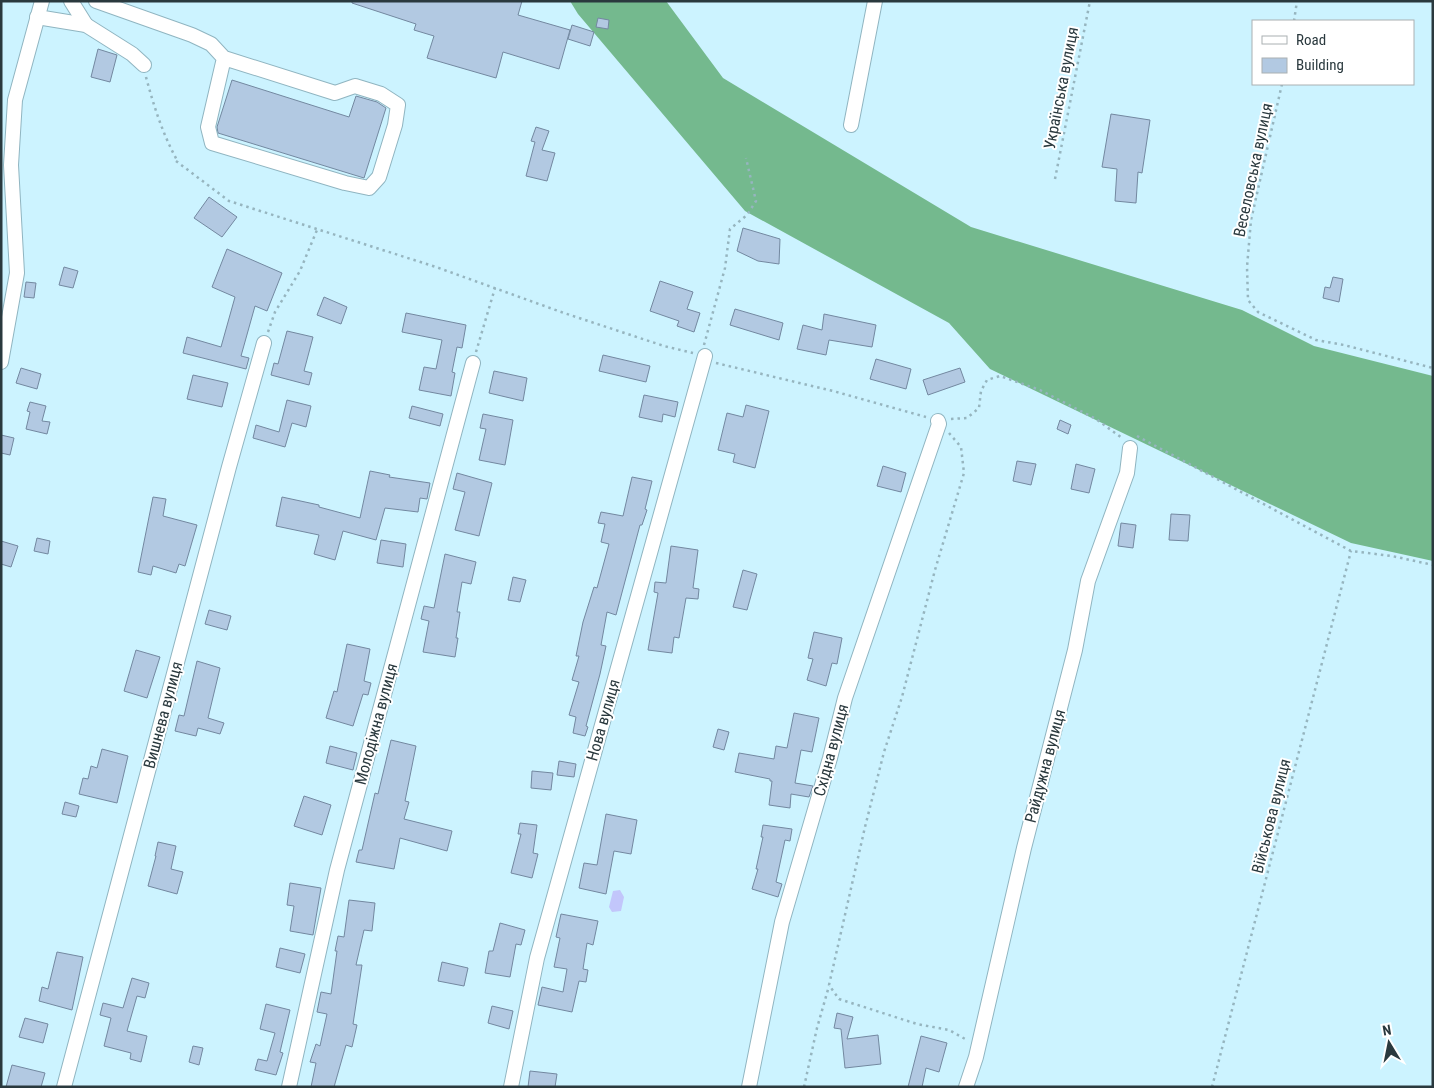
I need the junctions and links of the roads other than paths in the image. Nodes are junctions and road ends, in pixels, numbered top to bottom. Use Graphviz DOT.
graph roads {
  1 [pos="42,1"];
  2 [pos="71,1"];
  3 [pos="96,1"];
  4 [pos="875,1"];
  5 [pos="37,17"];
  6 [pos="86,25"];
  7 [pos="224,58"];
  8 [pos="144,65"];
  9 [pos="851,125"];
  10 [pos="264,343"];
  11 [pos="705,356"];
  12 [pos="1,362"];
  13 [pos="473,363"];
  14 [pos="938,421"];
  15 [pos="1130,448"];
  16 [pos="64,1087"];
  17 [pos="289,1087"];
  18 [pos="511,1087"];
  19 [pos="749,1087"];
  20 [pos="966,1087"];
  1 -- 5 [label="street"];
  2 -- 6 [label="street"];
  3 -- 7 [label="street"];
  4 -- 9 [label="street"];
  5 -- 6 [label="street"];
  5 -- 12 [label="street"];
  6 -- 8 [label="street"];
  7 -- 7 [label="street"];
  10 -- 16 [label="street, Вишнева вулиця"];
  11 -- 18 [label="street, Нова вулиця"];
  13 -- 17 [label="street, Молодіжна вулиця"];
  14 -- 19 [label="street, Східна вулиця"];
  15 -- 20 [label="street, Райдужна вулиця"];
}
